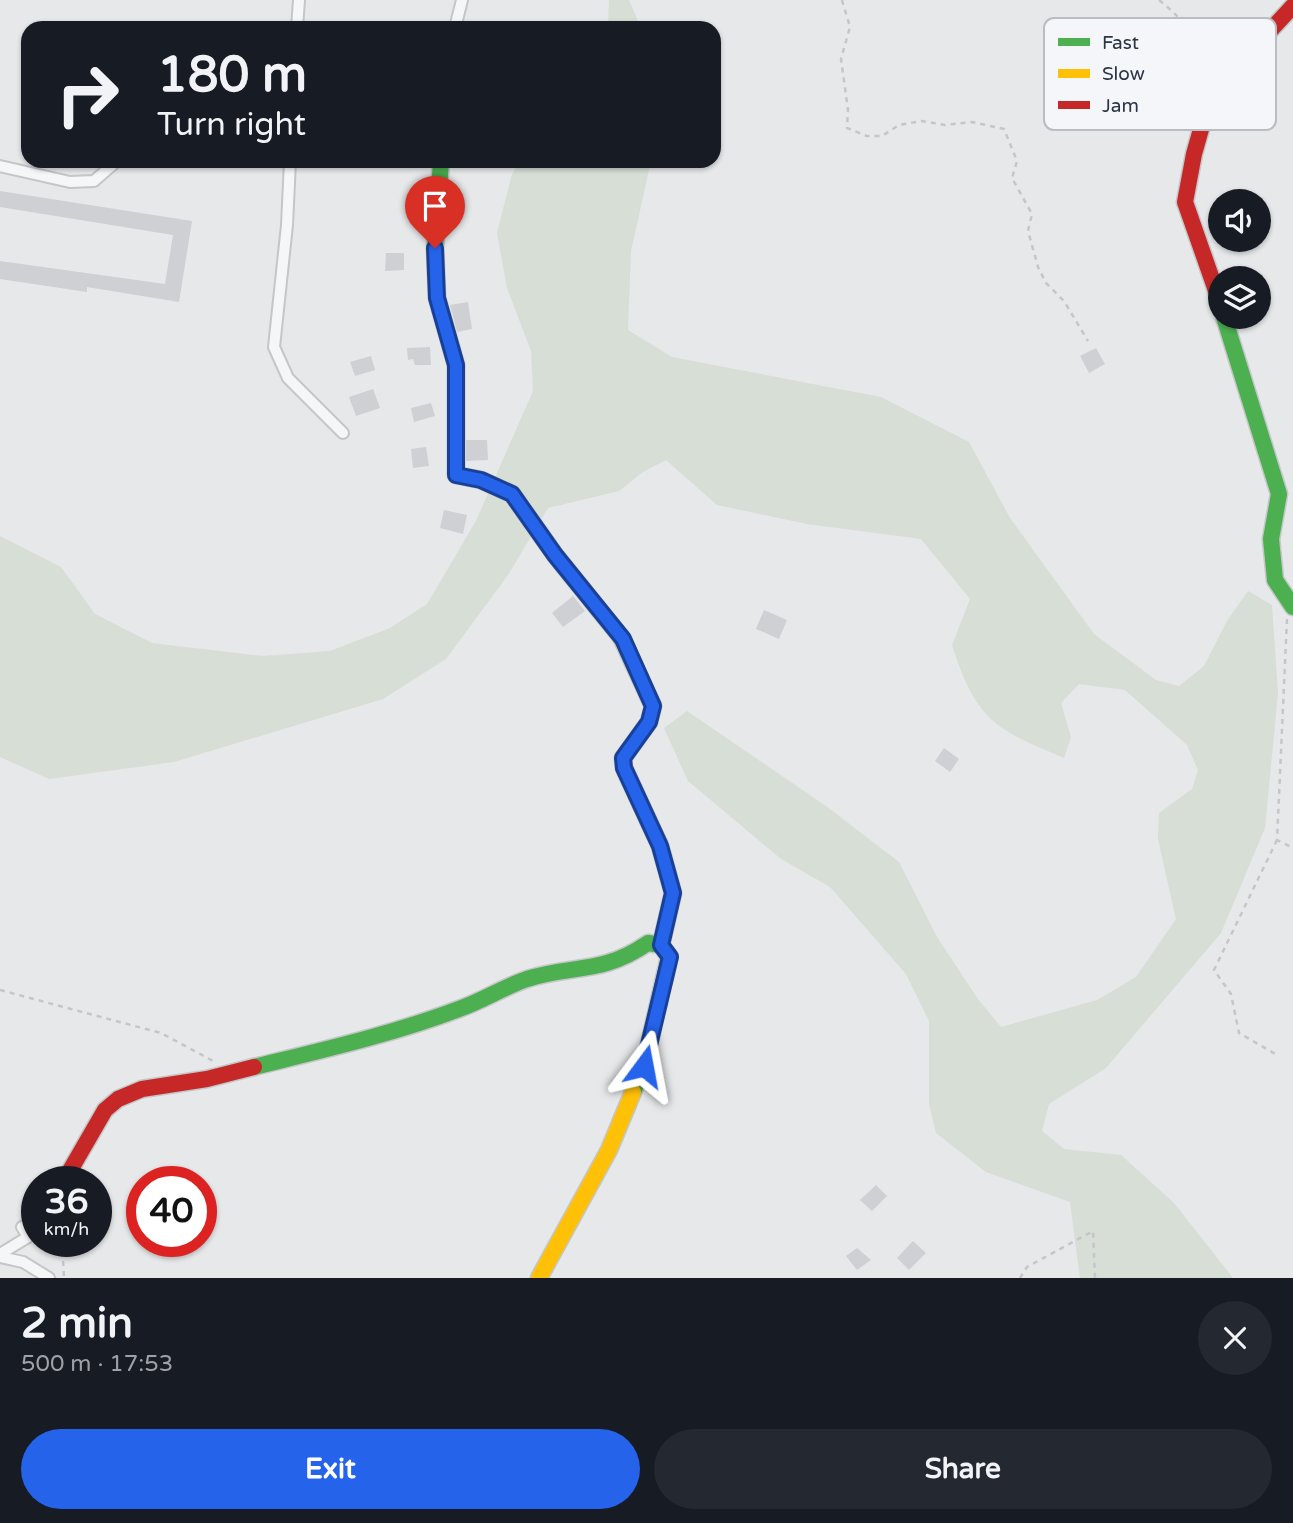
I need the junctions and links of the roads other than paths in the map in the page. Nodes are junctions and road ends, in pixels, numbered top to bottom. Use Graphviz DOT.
graph roads {
  1 [pos="299,0"];
  2 [pos="462,0"];
  3 [pos="1293,6"];
  4 [pos="298,21"];
  5 [pos="457,21"];
  6 [pos="1276,24"];
  7 [pos="1201,130"];
  8 [pos="0,166"];
  9 [pos="109,168"];
  10 [pos="290,168"];
  11 [pos="441,168"];
  12 [pos="1208,268"];
  13 [pos="1228,329"];
  14 [pos="343,433"];
  15 [pos="1290,604"];
  16 [pos="661,945"];
  17 [pos="72,1166"];
  18 [pos="21,1242"];
  19 [pos="0,1255"];
  20 [pos="49,1278"];
  21 [pos="539,1278"];
  1 -- 4 [label="street"];
  2 -- 5 [label="street"];
  3 -- 6 [label="street"];
  7 -- 12 [label="street"];
  8 -- 9 [label="street"];
  10 -- 14 [label="street"];
  11 -- 16 [label="street"];
  13 -- 15 [label="street"];
  16 -- 17 [label="street"];
  16 -- 21 [label="street"];
  18 -- 19 [label="street"];
  19 -- 20 [label="street"];
}
